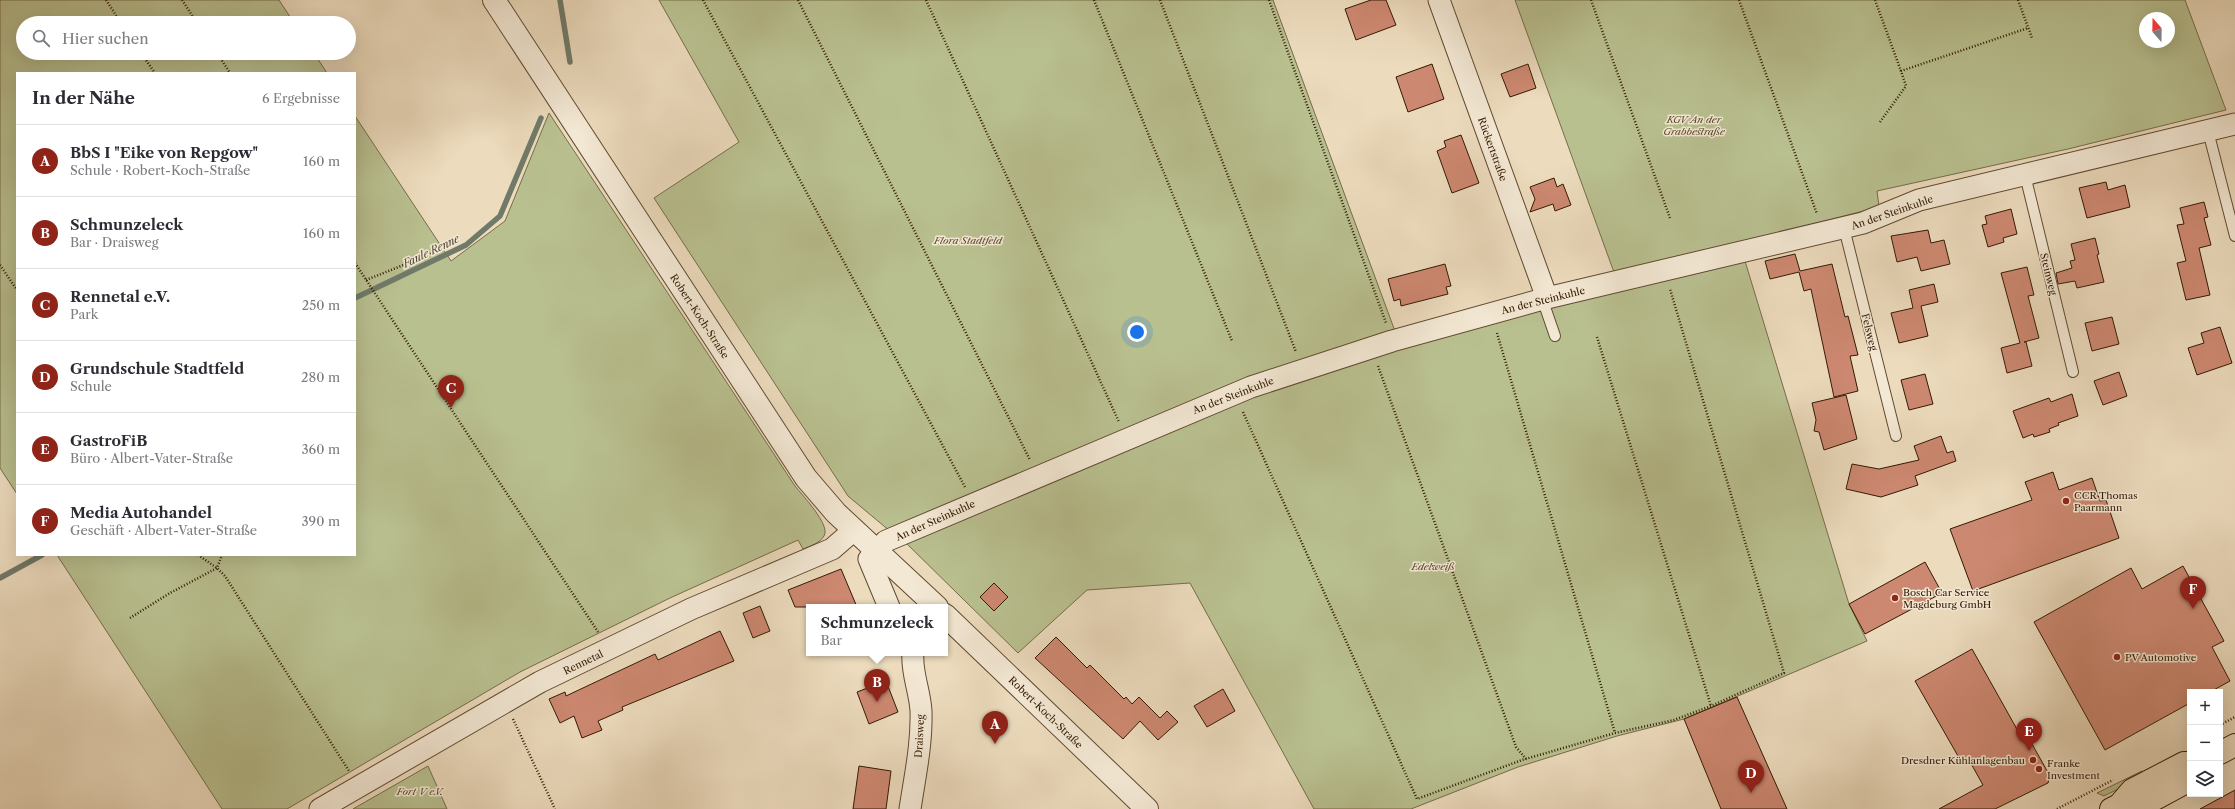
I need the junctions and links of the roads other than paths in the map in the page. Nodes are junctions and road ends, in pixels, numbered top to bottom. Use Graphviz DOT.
graph roads {
  1 [pos="494,0"];
  2 [pos="1439,0"];
  3 [pos="2235,124"];
  4 [pos="2208,131"];
  5 [pos="2025,175"];
  6 [pos="1844,228"];
  7 [pos="2235,236"];
  8 [pos="1547,298"];
  9 [pos="1555,336"];
  10 [pos="2073,372"];
  11 [pos="1896,436"];
  12 [pos="854,530"];
  13 [pos="876,551"];
  14 [pos="888,604"];
  15 [pos="934,604"];
  16 [pos="950,624"];
  17 [pos="911,656"];
  18 [pos="2235,745"];
  19 [pos="2223,751"];
  20 [pos="2187,763"];
  21 [pos="2187,782"];
  22 [pos="2115,807"];
  23 [pos="320,809"];
  24 [pos="910,809"];
  25 [pos="1147,809"];
  1 -- 12 [label="street, Robert-Koch-Straße"];
  2 -- 8 [label="street, Rückertstraße"];
  3 -- 4 [label="street, An der Steinkuhle"];
  4 -- 5 [label="street, An der Steinkuhle"];
  4 -- 7 [label="lane"];
  5 -- 6 [label="street, An der Steinkuhle"];
  5 -- 10 [label="lane, Steinweg"];
  6 -- 8 [label="street, An der Steinkuhle"];
  6 -- 11 [label="lane, Felsweg"];
  8 -- 9 [label="lane"];
  8 -- 13 [label="street, An der Steinkuhle"];
  12 -- 13 [label="street, Robert-Koch-Straße"];
  12 -- 23 [label="street, Rennetal"];
  13 -- 14 [label="street"];
  13 -- 15 [label="street, Robert-Koch-Straße"];
  16 -- 25 [label="street, Robert-Koch-Straße"];
  17 -- 24 [label="street, Draisweg"];
  18 -- 19 [label="main road"];
  20 -- 22 [label="main road"];
  21 -- 22 [label="main road"];
}
